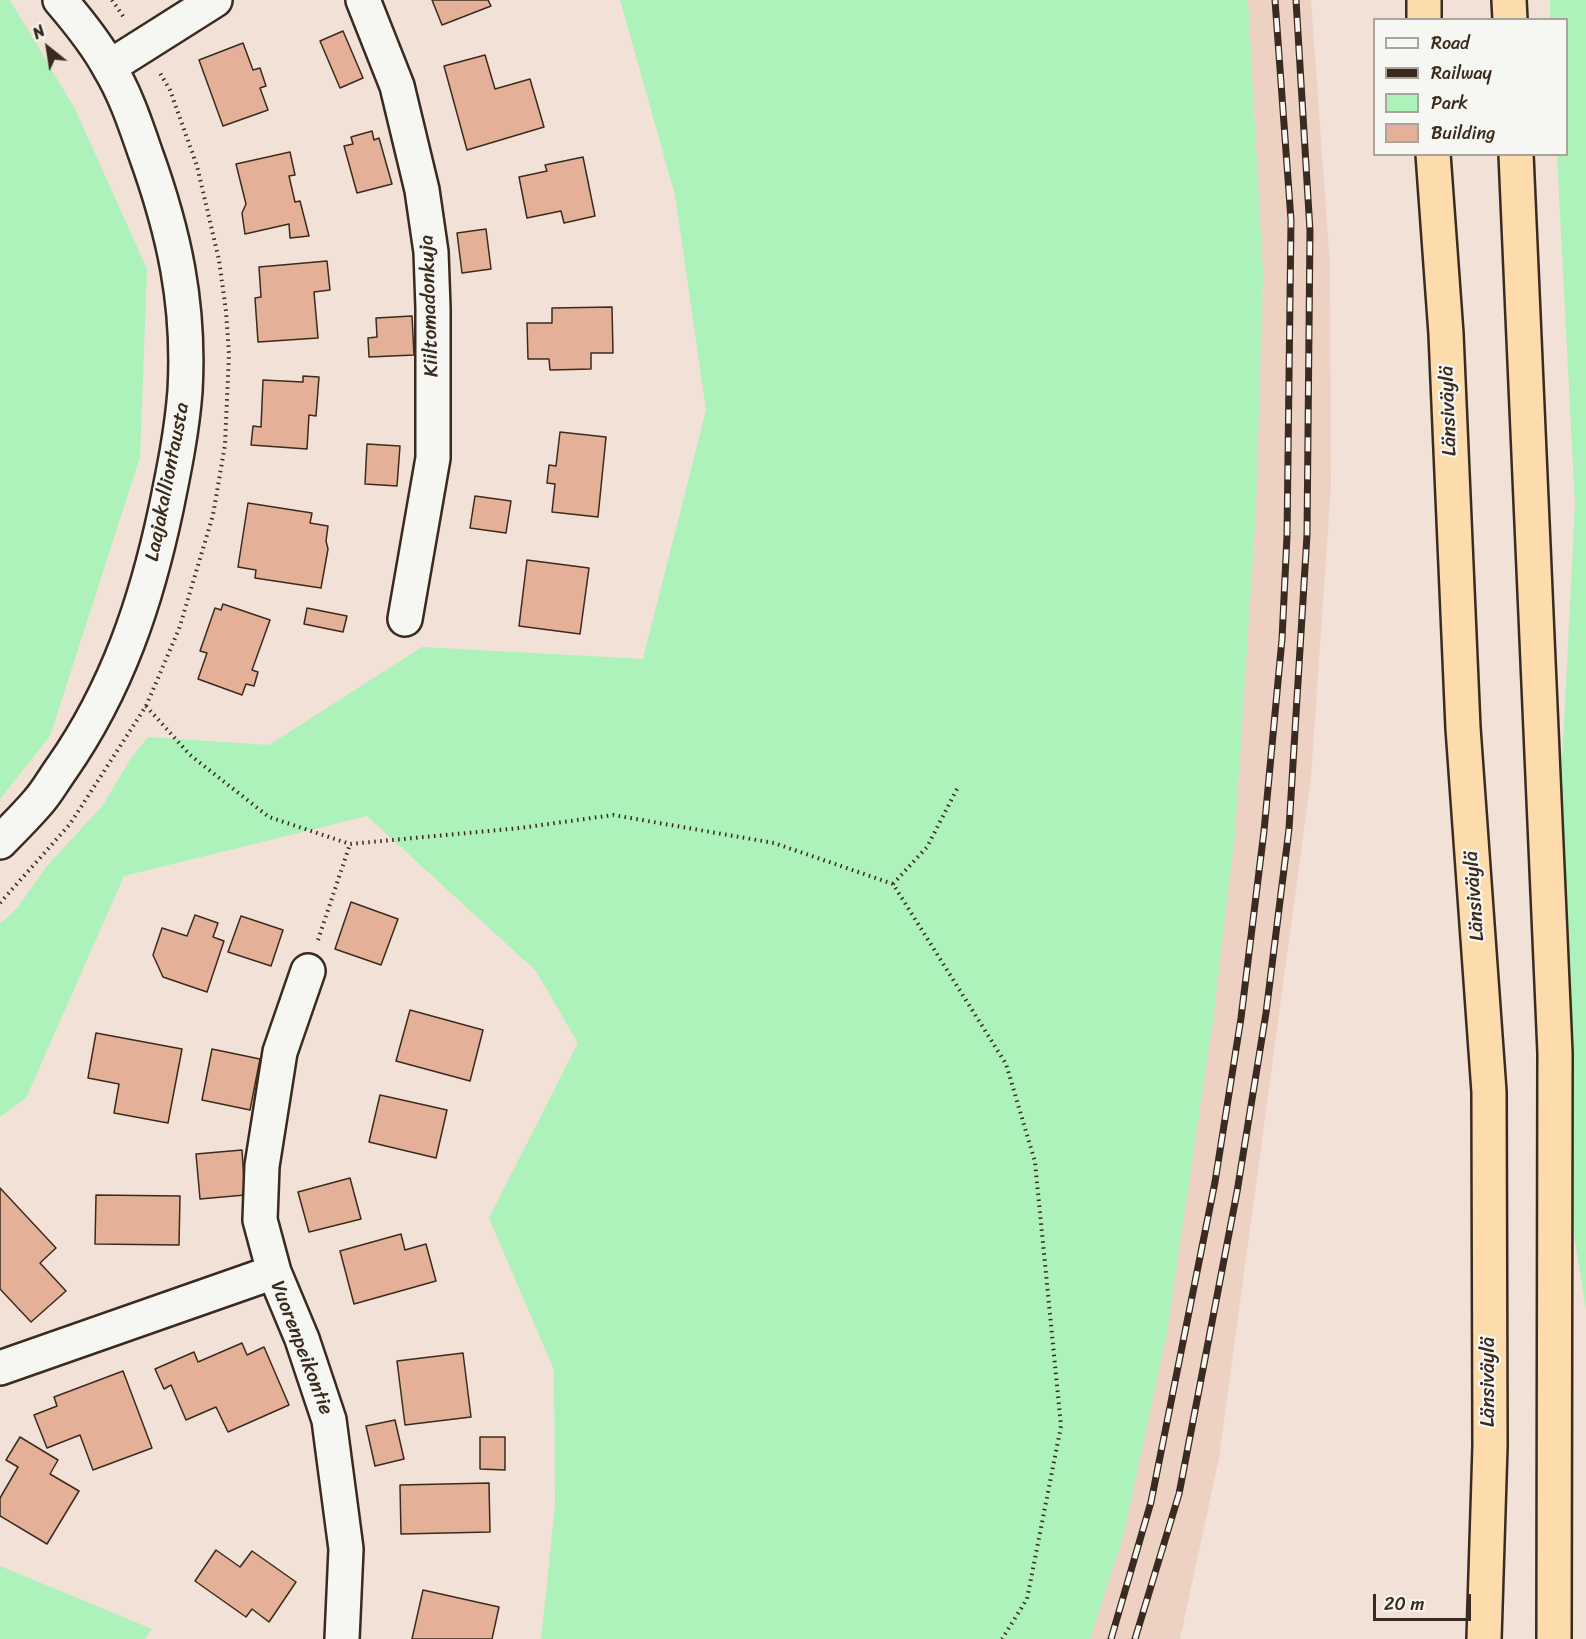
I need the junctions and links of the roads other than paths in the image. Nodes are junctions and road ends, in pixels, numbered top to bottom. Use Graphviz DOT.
graph roads {
  1 [pos="60,0"];
  2 [pos="215,0"];
  3 [pos="363,0"];
  4 [pos="1424,0"];
  5 [pos="1509,0"];
  6 [pos="1424,18"];
  7 [pos="1510,18"];
  8 [pos="110,67"];
  9 [pos="1433,156"];
  10 [pos="1516,156"];
  11 [pos="405,619"];
  12 [pos="0,842"];
  13 [pos="308,971"];
  14 [pos="274,1272"];
  15 [pos="0,1368"];
  16 [pos="342,1639"];
  17 [pos="1484,1639"];
  18 [pos="1554,1639"];
  1 -- 8 [label="street, Laajakalliontausta"];
  2 -- 8 [label="street"];
  3 -- 11 [label="street, Kiiltomadonkuja"];
  4 -- 6 [label="highway"];
  5 -- 7 [label="highway"];
  8 -- 12 [label="street, Laajakalliontausta"];
  9 -- 17 [label="highway, Länsiväylä"];
  10 -- 18 [label="highway"];
  13 -- 14 [label="street"];
  14 -- 15 [label="street, Vuorenpeikontie"];
  14 -- 16 [label="street, Vuorenpeikontie"];
}
